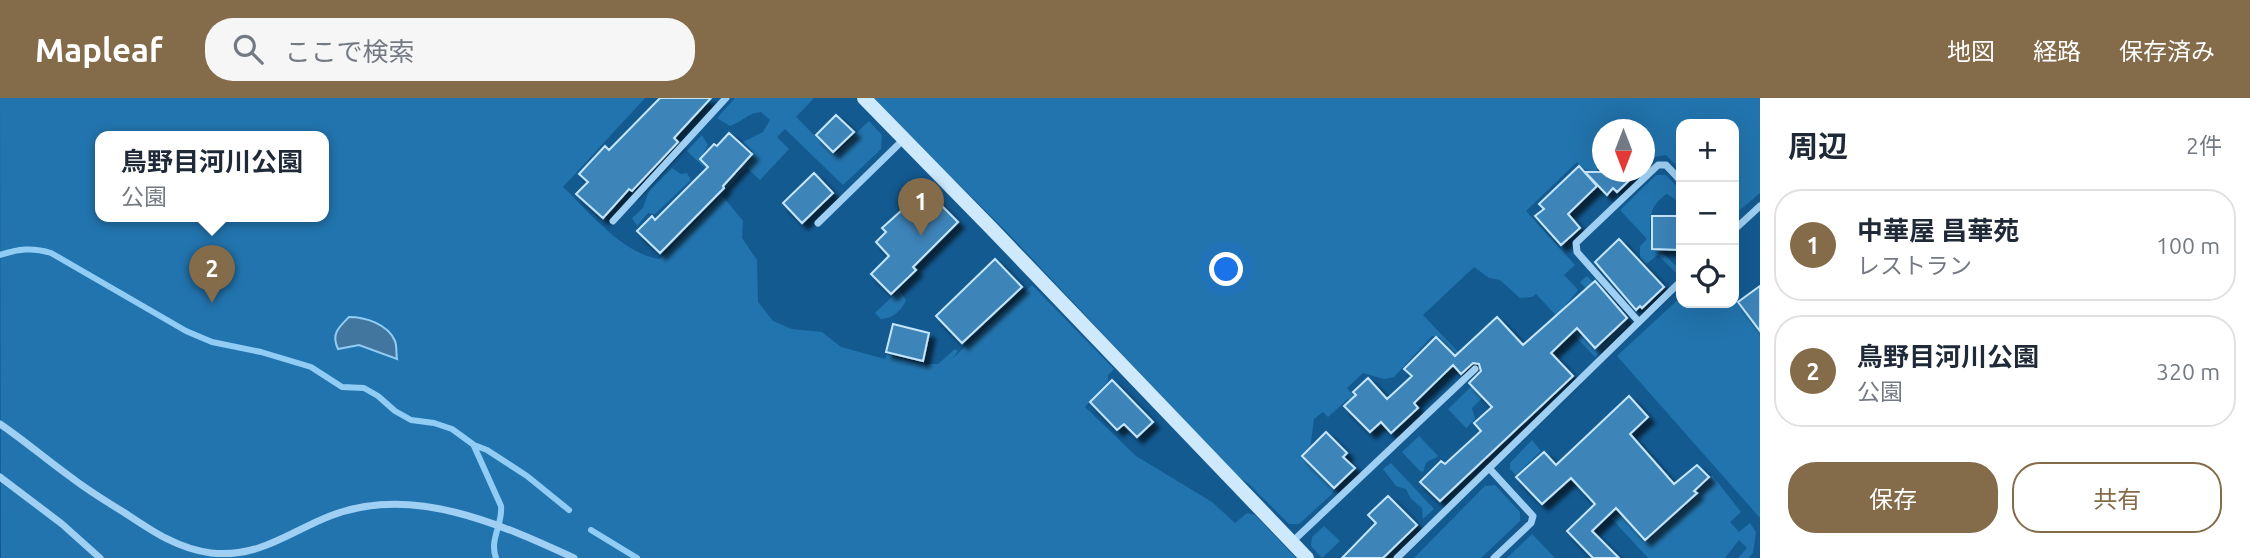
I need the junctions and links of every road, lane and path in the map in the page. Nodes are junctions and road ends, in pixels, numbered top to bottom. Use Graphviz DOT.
graph roads {
  1 [pos="726,98"];
  2 [pos="864,98"];
  3 [pos="904,138"];
  4 [pos="1676,176"];
  5 [pos="1760,206"];
  6 [pos="613,221"];
  7 [pos="818,223"];
  8 [pos="1739,225"];
  9 [pos="1676,286"];
  10 [pos="1639,322"];
  11 [pos="1475,369"];
  12 [pos="0,424"];
  13 [pos="1489,468"];
  14 [pos="0,477"];
  15 [pos="1292,542"];
  16 [pos="100,558"];
  17 [pos="574,558"];
  18 [pos="1307,558"];
  19 [pos="1397,558"];
  20 [pos="1494,558"];
  1 -- 6 [label="street"];
  2 -- 3 [label="street"];
  3 -- 7 [label="street"];
  3 -- 15 [label="street"];
  4 -- 10 [label="street"];
  5 -- 8 [label="street"];
  9 -- 10 [label="street"];
  10 -- 13 [label="street"];
  11 -- 15 [label="street"];
  12 -- 17 [label="street"];
  13 -- 19 [label="street"];
  13 -- 20 [label="street"];
  14 -- 16 [label="street"];
  15 -- 18 [label="street"];
}
